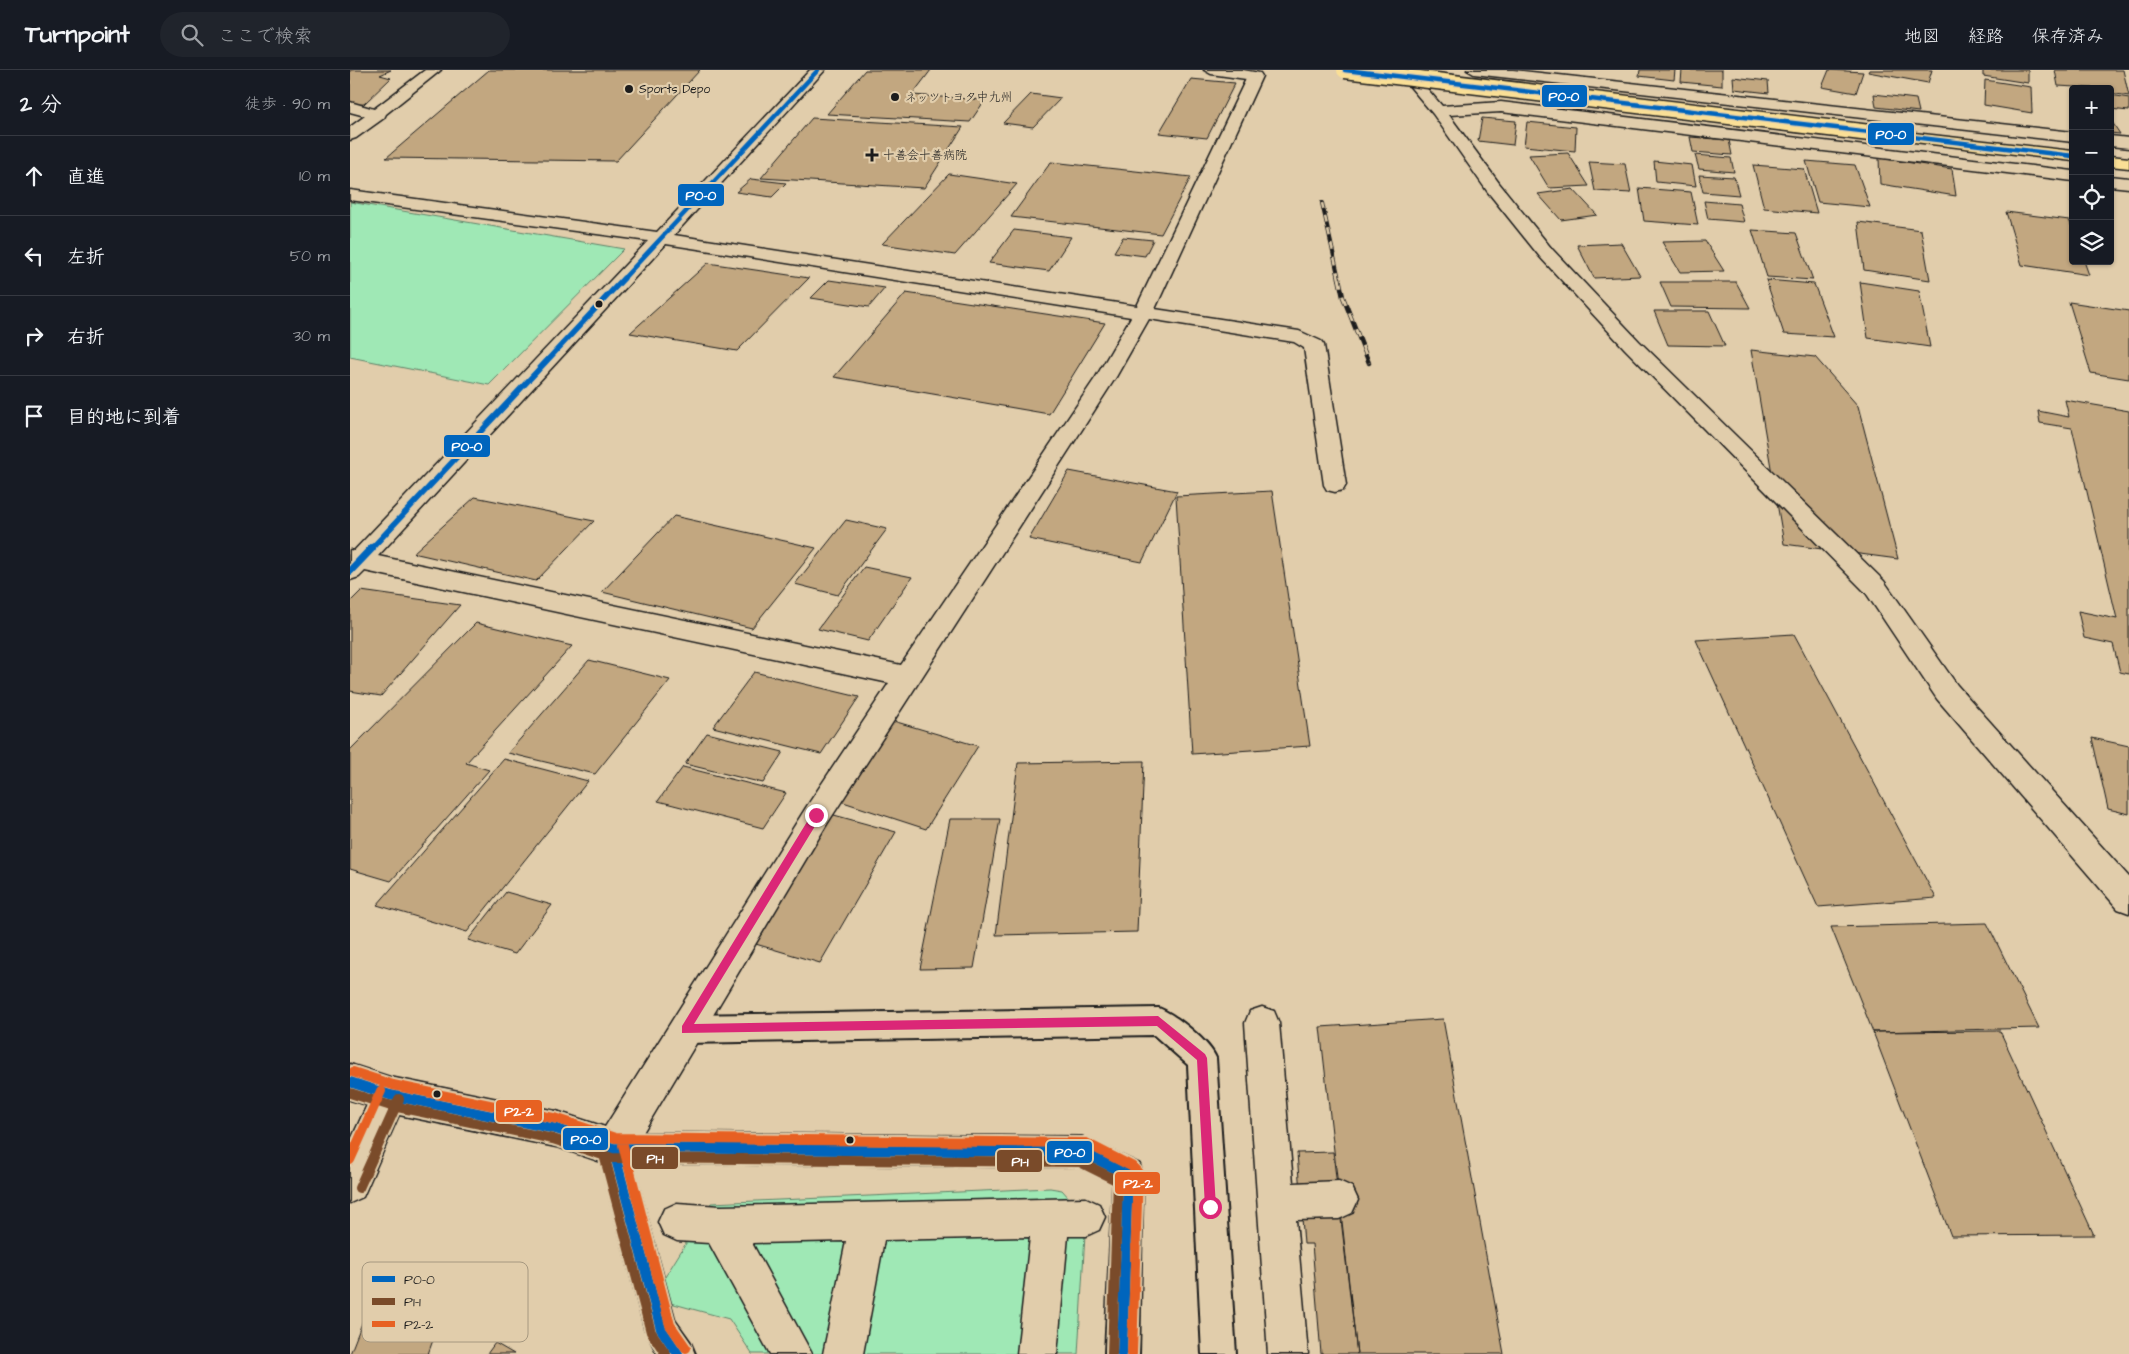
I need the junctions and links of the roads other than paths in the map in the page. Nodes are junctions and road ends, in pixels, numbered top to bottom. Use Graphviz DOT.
graph roads {
  1 [pos="434,70"];
  2 [pos="818,70"];
  3 [pos="1211,70"];
  4 [pos="1345,70"];
  5 [pos="1403,70"];
  6 [pos="1474,70"];
  7 [pos="1257,73"];
  8 [pos="1584,76"];
  9 [pos="350,108"];
  10 [pos="1438,111"];
  11 [pos="379,115"];
  12 [pos="350,135"];
  13 [pos="2069,137"];
  14 [pos="2114,141"];
  15 [pos="2129,143"];
  16 [pos="2069,156"];
  17 [pos="2114,161"];
  18 [pos="2129,163"];
  19 [pos="2069,176"];
  20 [pos="2114,182"];
  21 [pos="2129,184"];
  22 [pos="350,195"];
  23 [pos="663,238"];
  24 [pos="1143,313"];
  25 [pos="1335,485"];
  26 [pos="353,564"];
  27 [pos="908,677"];
  28 [pos="2129,899"];
  29 [pos="1262,1023"];
  30 [pos="685,1029"];
  31 [pos="350,1082"];
  32 [pos="390,1095"];
  33 [pos="613,1148"];
  34 [pos="350,1184"];
  35 [pos="1339,1200"];
  36 [pos="1275,1202"];
  37 [pos="869,1221"];
  38 [pos="678,1222"];
  39 [pos="720,1225"];
  40 [pos="678,1354"];
  41 [pos="792,1354"];
  42 [pos="843,1354"];
  43 [pos="1037,1354"];
  44 [pos="1122,1354"];
  45 [pos="1219,1354"];
  46 [pos="1288,1354"];
  1 -- 11 [label="street"];
  2 -- 23 [label="street"];
  3 -- 7 [label="street"];
  4 -- 16 [label="highway, bridge"];
  5 -- 10 [label="street"];
  6 -- 8 [label="street"];
  7 -- 24 [label="street"];
  8 -- 13 [label="street"];
  9 -- 11 [label="street"];
  10 -- 19 [label="street"];
  10 -- 28 [label="street"];
  11 -- 12 [label="street"];
  14 -- 15 [label="street"];
  17 -- 18 [label="highway"];
  20 -- 21 [label="street"];
  22 -- 23 [label="street"];
  23 -- 24 [label="street"];
  23 -- 26 [label="street"];
  24 -- 25 [label="street"];
  24 -- 27 [label="street"];
  26 -- 27 [label="street"];
  27 -- 30 [label="street"];
  29 -- 36 [label="street"];
  30 -- 33 [label="street"];
  30 -- 45 [label="lane"];
  31 -- 32 [label="street"];
  32 -- 33 [label="street"];
  32 -- 34 [label="street"];
  33 -- 40 [label="lane"];
  33 -- 44 [label="lane"];
  35 -- 36 [label="street"];
  36 -- 46 [label="street"];
  37 -- 39 [label="street"];
  37 -- 42 [label="street"];
  37 -- 43 [label="street"];
  38 -- 39 [label="street"];
  39 -- 41 [label="street"];
}
